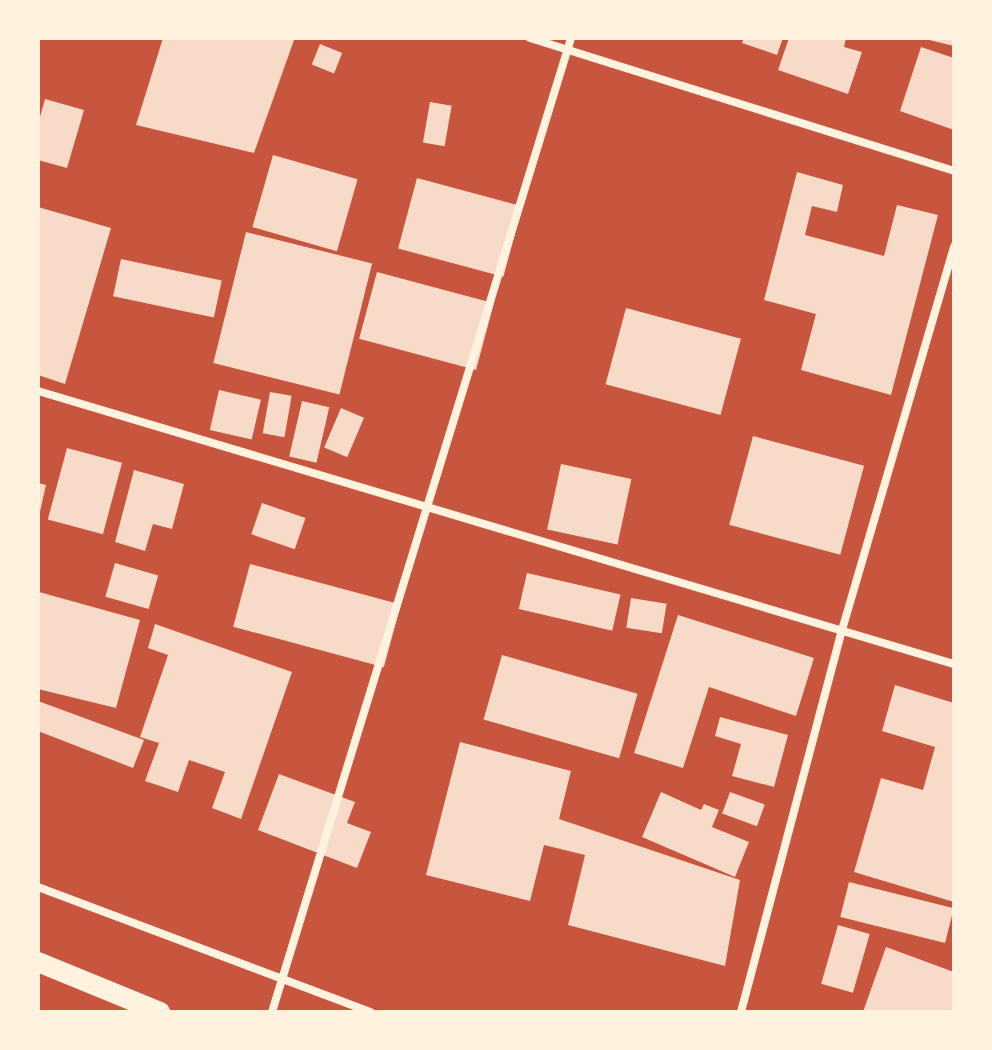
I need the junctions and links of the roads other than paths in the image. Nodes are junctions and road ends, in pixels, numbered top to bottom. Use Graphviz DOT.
graph roads {
  1 [pos="530,38"];
  2 [pos="571,38"];
  3 [pos="567,50"];
  4 [pos="954,171"];
  5 [pos="954,246"];
  6 [pos="38,391"];
  7 [pos="426,510"];
  8 [pos="842,630"];
  9 [pos="954,664"];
  10 [pos="38,887"];
  11 [pos="38,962"];
  12 [pos="283,980"];
  13 [pos="160,1012"];
  14 [pos="272,1012"];
  15 [pos="370,1012"];
  16 [pos="741,1012"];
  1 -- 3 [label="street"];
  2 -- 3 [label="street"];
  3 -- 4 [label="street"];
  3 -- 7 [label="street"];
  5 -- 8 [label="street"];
  6 -- 7 [label="street"];
  7 -- 8 [label="street"];
  7 -- 12 [label="street"];
  8 -- 9 [label="street"];
  8 -- 16 [label="street"];
  10 -- 12 [label="street"];
  11 -- 13 [label="main road"];
  12 -- 14 [label="street"];
  12 -- 15 [label="street"];
}
